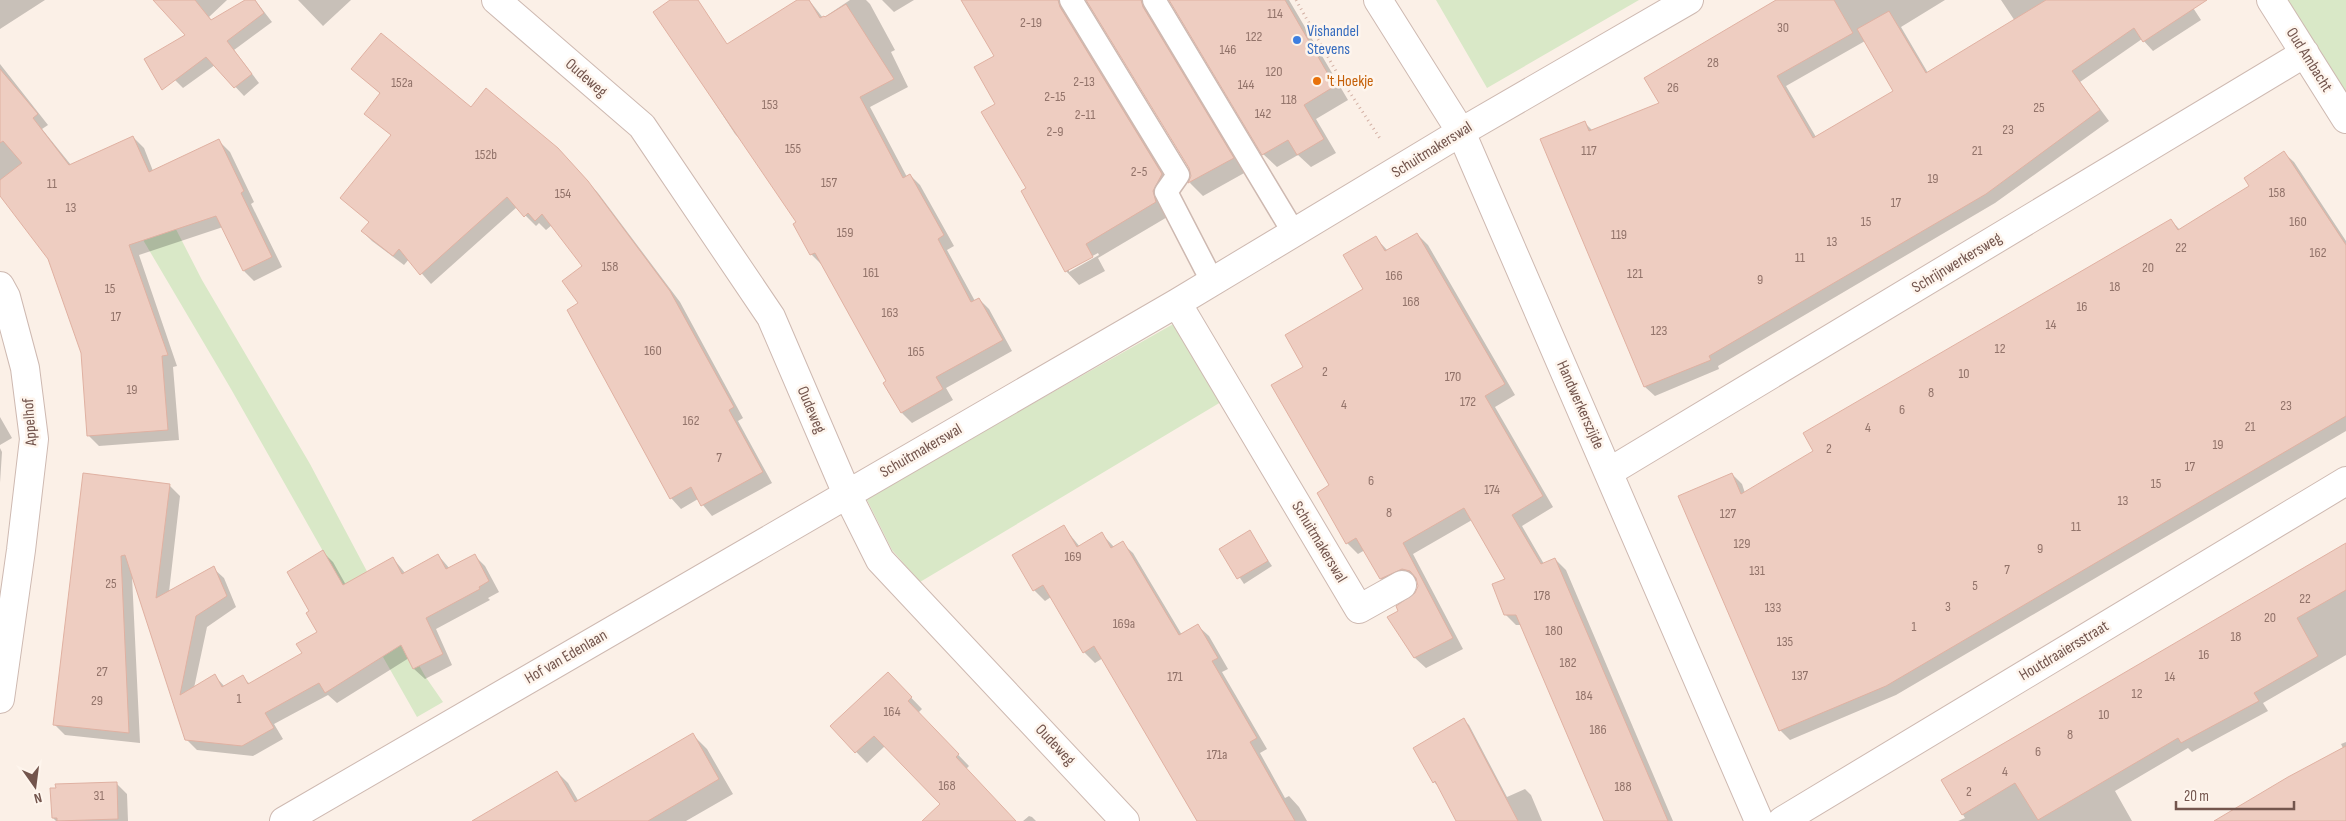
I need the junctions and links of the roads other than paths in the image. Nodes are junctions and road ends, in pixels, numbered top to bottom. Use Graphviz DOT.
graph roads {
  1 [pos="496,0"];
  2 [pos="1071,0"];
  3 [pos="1154,0"];
  4 [pos="1378,0"];
  5 [pos="1689,0"];
  6 [pos="2271,0"];
  7 [pos="2305,53"];
  8 [pos="2346,119"];
  9 [pos="1461,132"];
  10 [pos="1294,233"];
  11 [pos="1212,281"];
  12 [pos="0,286"];
  13 [pos="1177,303"];
  14 [pos="1609,472"];
  15 [pos="2346,481"];
  16 [pos="847,494"];
  17 [pos="1402,585"];
  18 [pos="7,589"];
  19 [pos="0,699"];
  20 [pos="284,821"];
  21 [pos="1125,821"];
  22 [pos="1759,821"];
  23 [pos="1782,821"];
  1 -- 16 [label="street, Oudeweg"];
  2 -- 11 [label="lane"];
  3 -- 10 [label="lane"];
  4 -- 9 [label="street, Handwerkerszijde"];
  5 -- 9 [label="street, Schuitmakerswal"];
  6 -- 7 [label="street, Oud Ambacht"];
  7 -- 8 [label="street, Oud Ambacht"];
  7 -- 14 [label="street, Schrijnwerkersweg"];
  9 -- 10 [label="street, Schuitmakerswal"];
  9 -- 14 [label="street, Handwerkerszijde"];
  10 -- 11 [label="street, Schuitmakerswal"];
  11 -- 13 [label="street, Schuitmakerswal"];
  12 -- 18 [label="street, Appelhof"];
  13 -- 16 [label="street, Schuitmakerswal"];
  13 -- 17 [label="street, Schuitmakerswal"];
  14 -- 22 [label="street, Handwerkerszijde"];
  15 -- 23 [label="street, Houtdraaiersstraat"];
  16 -- 20 [label="street, Hof van Edenlaan"];
  16 -- 21 [label="street, Oudeweg"];
  18 -- 19 [label="street, Appelhof"];
}
